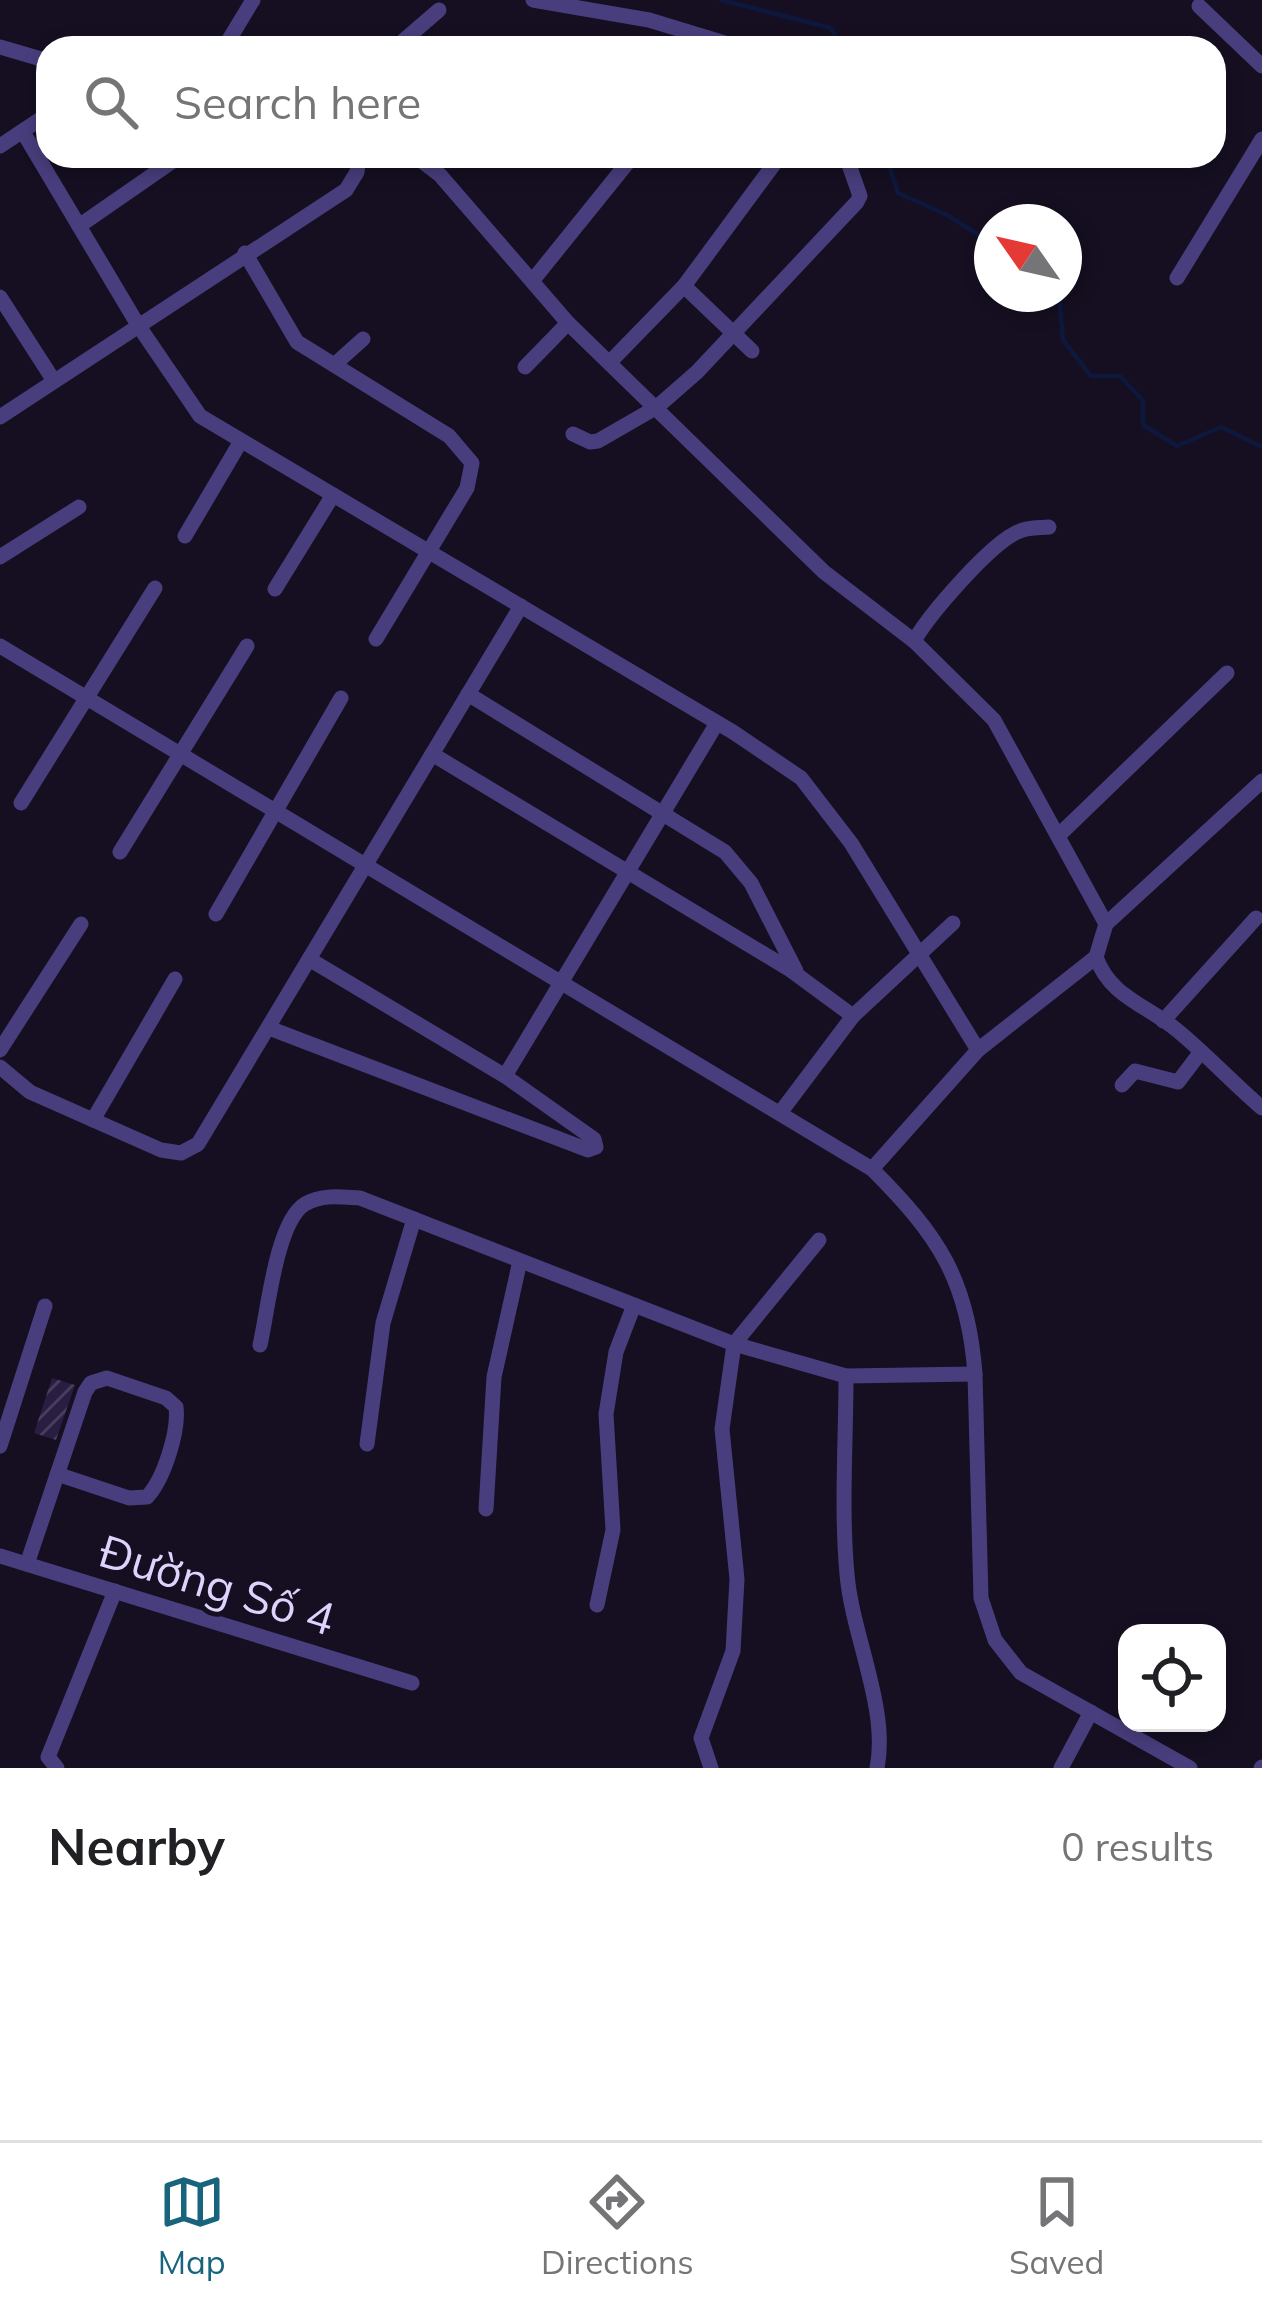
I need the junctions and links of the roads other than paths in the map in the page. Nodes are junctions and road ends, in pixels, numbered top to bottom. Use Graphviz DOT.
graph roads {
  1 [pos="253,0"];
  2 [pos="533,0"];
  3 [pos="1199,6"];
  4 [pos="439,10"];
  5 [pos="229,36"];
  6 [pos="409,36"];
  7 [pos="702,36"];
  8 [pos="0,47"];
  9 [pos="36,58"];
  10 [pos="1262,66"];
  11 [pos="36,123"];
  12 [pos="23,132"];
  13 [pos="1262,139"];
  14 [pos="0,146"];
  15 [pos="36,154"];
  16 [pos="44,168"];
  17 [pos="163,168"];
  18 [pos="356,168"];
  19 [pos="431,168"];
  20 [pos="622,168"];
  21 [pos="771,168"];
  22 [pos="850,168"];
  23 [pos="1255,168"];
  24 [pos="79,226"];
  25 [pos="245,254"];
  26 [pos="1177,278"];
  27 [pos="533,280"];
  28 [pos="683,286"];
  29 [pos="0,297"];
  30 [pos="568,323"];
  31 [pos="138,325"];
  32 [pos="733,333"];
  33 [pos="363,339"];
  34 [pos="752,350"];
  35 [pos="611,361"];
  36 [pos="334,365"];
  37 [pos="525,367"];
  38 [pos="54,381"];
  39 [pos="657,407"];
  40 [pos="0,417"];
  41 [pos="573,434"];
  42 [pos="241,441"];
  43 [pos="333,495"];
  44 [pos="80,507"];
  45 [pos="1049,527"];
  46 [pos="185,536"];
  47 [pos="428,551"];
  48 [pos="0,557"];
  49 [pos="155,588"];
  50 [pos="275,589"];
  51 [pos="521,606"];
  52 [pos="376,639"];
  53 [pos="914,641"];
  54 [pos="0,646"];
  55 [pos="247,646"];
  56 [pos="1227,673"];
  57 [pos="468,694"];
  58 [pos="88,698"];
  59 [pos="341,698"];
  60 [pos="717,723"];
  61 [pos="179,753"];
  62 [pos="432,754"];
  63 [pos="1262,781"];
  64 [pos="21,803"];
  65 [pos="278,812"];
  66 [pos="663,813"];
  67 [pos="1058,836"];
  68 [pos="120,852"];
  69 [pos="366,865"];
  70 [pos="628,872"];
  71 [pos="217,914"];
  72 [pos="1256,918"];
  73 [pos="952,923"];
  74 [pos="80,924"];
  75 [pos="1106,924"];
  76 [pos="920,955"];
  77 [pos="1096,957"];
  78 [pos="310,959"];
  79 [pos="799,976"];
  80 [pos="175,979"];
  81 [pos="562,982"];
  82 [pos="854,1016"];
  83 [pos="1163,1021"];
  84 [pos="269,1028"];
  85 [pos="0,1050"];
  86 [pos="978,1050"];
  87 [pos="1200,1053"];
  88 [pos="0,1067"];
  89 [pos="505,1076"];
  90 [pos="1122,1085"];
  91 [pos="1261,1104"];
  92 [pos="780,1113"];
  93 [pos="93,1120"];
  94 [pos="872,1169"];
  95 [pos="414,1220"];
  96 [pos="819,1240"];
  97 [pos="520,1261"];
  98 [pos="634,1305"];
  99 [pos="45,1306"];
  100 [pos="734,1344"];
  101 [pos="260,1345"];
  102 [pos="975,1374"];
  103 [pos="846,1376"];
  104 [pos="368,1444"];
  105 [pos="0,1446"];
  106 [pos="57,1474"];
  107 [pos="485,1509"];
  108 [pos="0,1556"];
  109 [pos="27,1564"];
  110 [pos="115,1591"];
  111 [pos="597,1605"];
  112 [pos="412,1683"];
  113 [pos="1091,1712"];
  114 [pos="57,1768"];
  115 [pos="711,1768"];
  116 [pos="877,1768"];
  117 [pos="1060,1768"];
  118 [pos="1190,1768"];
  1 -- 5 [label="street"];
  2 -- 7 [label="street"];
  3 -- 10 [label="street"];
  4 -- 6 [label="street"];
  8 -- 9 [label="street"];
  11 -- 12 [label="street"];
  12 -- 14 [label="street"];
  12 -- 15 [label="street"];
  13 -- 23 [label="street"];
  16 -- 24 [label="street"];
  17 -- 24 [label="street"];
  18 -- 25 [label="street"];
  19 -- 27 [label="street"];
  20 -- 27 [label="street"];
  21 -- 28 [label="street"];
  22 -- 32 [label="street"];
  23 -- 26 [label="street"];
  24 -- 31 [label="street"];
  25 -- 31 [label="street"];
  25 -- 36 [label="street"];
  27 -- 30 [label="street"];
  28 -- 32 [label="street"];
  28 -- 35 [label="street"];
  29 -- 38 [label="street"];
  30 -- 35 [label="street"];
  30 -- 37 [label="street"];
  31 -- 38 [label="street"];
  31 -- 42 [label="street"];
  32 -- 34 [label="street"];
  32 -- 39 [label="street"];
  33 -- 36 [label="street"];
  35 -- 39 [label="street"];
  36 -- 47 [label="street"];
  38 -- 40 [label="street"];
  39 -- 41 [label="street"];
  39 -- 53 [label="street"];
  42 -- 43 [label="street"];
  42 -- 46 [label="street"];
  43 -- 47 [label="street"];
  43 -- 50 [label="street"];
  44 -- 48 [label="street"];
  45 -- 53 [label="street"];
  47 -- 51 [label="street"];
  47 -- 52 [label="street"];
  49 -- 58 [label="street"];
  51 -- 57 [label="street"];
  51 -- 60 [label="street"];
  53 -- 67 [label="street"];
  54 -- 58 [label="street"];
  55 -- 61 [label="street"];
  56 -- 67 [label="street"];
  57 -- 62 [label="street"];
  57 -- 66 [label="street"];
  58 -- 61 [label="street"];
  58 -- 64 [label="street"];
  59 -- 65 [label="street"];
  60 -- 66 [label="street"];
  60 -- 76 [label="street"];
  61 -- 65 [label="street"];
  61 -- 68 [label="street"];
  62 -- 69 [label="street"];
  62 -- 70 [label="street"];
  63 -- 75 [label="street"];
  65 -- 69 [label="street"];
  65 -- 71 [label="street"];
  66 -- 70 [label="street"];
  66 -- 79 [label="street"];
  67 -- 75 [label="street"];
  69 -- 78 [label="street"];
  69 -- 81 [label="street"];
  70 -- 79 [label="street"];
  70 -- 81 [label="street"];
  72 -- 83 [label="street"];
  73 -- 76 [label="street"];
  74 -- 85 [label="street"];
  75 -- 77 [label="street"];
  76 -- 82 [label="street"];
  76 -- 86 [label="street"];
  77 -- 83 [label="street"];
  77 -- 86 [label="street"];
  78 -- 84 [label="street"];
  78 -- 89 [label="street"];
  79 -- 82 [label="street"];
  80 -- 93 [label="street"];
  81 -- 89 [label="street"];
  81 -- 92 [label="street"];
  82 -- 92 [label="street"];
  83 -- 87 [label="street"];
  84 -- 89 [label="street"];
  84 -- 93 [label="street"];
  86 -- 94 [label="street"];
  87 -- 90 [label="street"];
  87 -- 91 [label="street"];
  88 -- 93 [label="street"];
  92 -- 94 [label="street"];
  94 -- 102 [label="street"];
  95 -- 97 [label="street"];
  95 -- 101 [label="street"];
  95 -- 104 [label="street"];
  96 -- 100 [label="street"];
  97 -- 98 [label="street"];
  97 -- 107 [label="street"];
  98 -- 100 [label="street"];
  98 -- 111 [label="street"];
  99 -- 105 [label="street"];
  100 -- 103 [label="street"];
  100 -- 115 [label="street"];
  102 -- 103 [label="street"];
  102 -- 113 [label="street"];
  103 -- 116 [label="street"];
  106 -- 106 [label="street"];
  106 -- 109 [label="street"];
  108 -- 109 [label="street, Đường Số 4"];
  109 -- 110 [label="street, Đường Số 4"];
  110 -- 112 [label="street, Đường Số 4"];
  110 -- 114 [label="street"];
  113 -- 117 [label="street"];
  113 -- 118 [label="street"];
}
